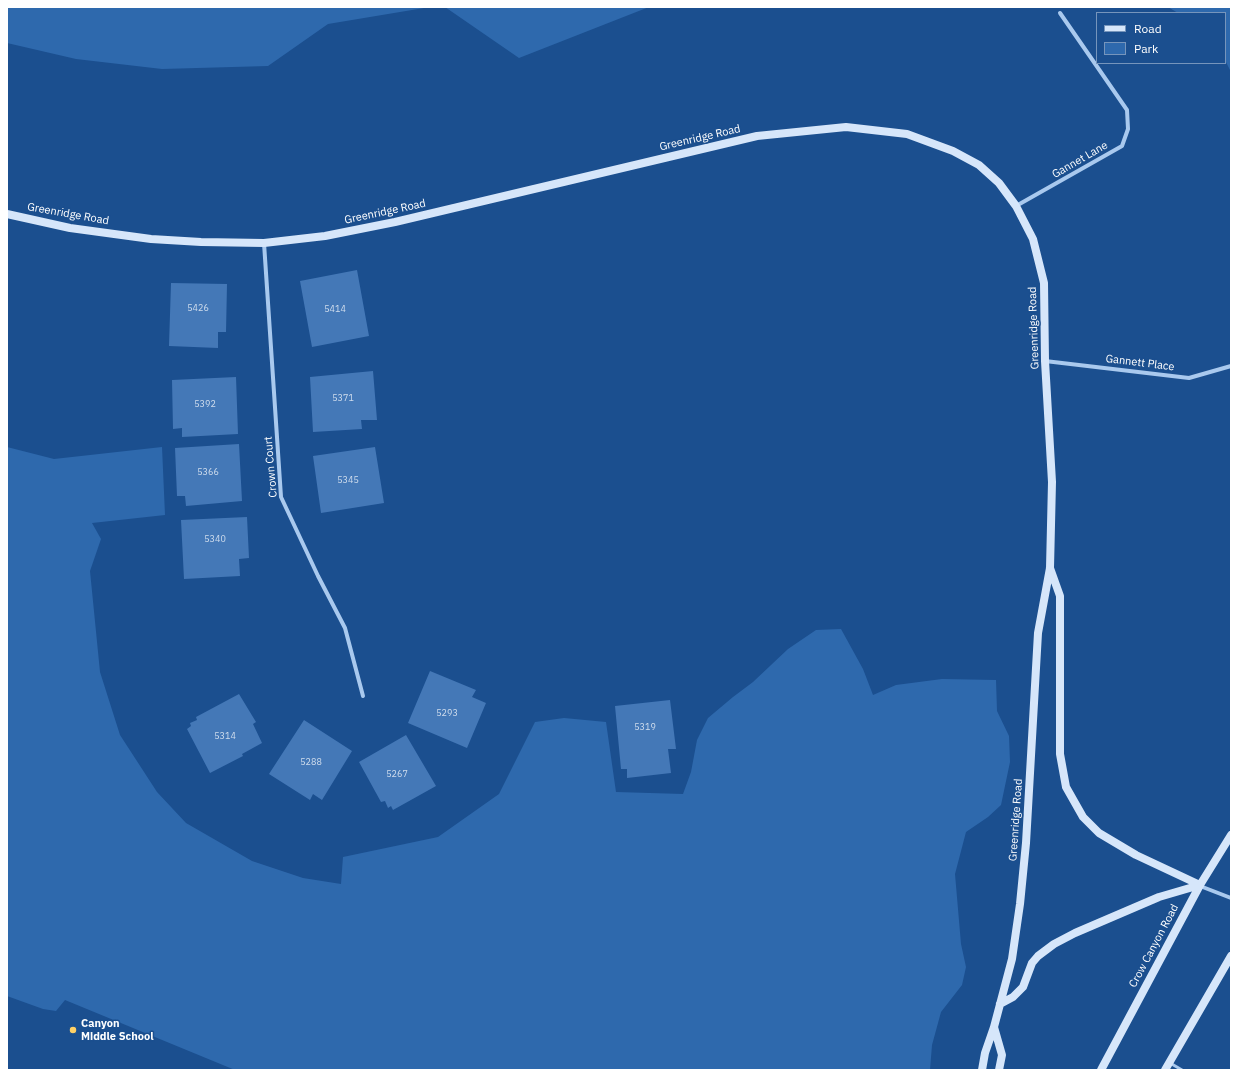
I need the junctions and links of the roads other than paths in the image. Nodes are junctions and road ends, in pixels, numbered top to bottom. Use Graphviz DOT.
graph roads {
  1 [pos="1060,12"];
  2 [pos="1016,206"];
  3 [pos="7,214"];
  4 [pos="264,243"];
  5 [pos="1045,361"];
  6 [pos="1231,366"];
  7 [pos="1050,568"];
  8 [pos="363,696"];
  9 [pos="1231,835"];
  10 [pos="1200,886"];
  11 [pos="1231,898"];
  12 [pos="1231,956"];
  13 [pos="1000,1004"];
  14 [pos="994,1027"];
  15 [pos="1169,1062"];
  16 [pos="982,1070"];
  17 [pos="999,1070"];
  18 [pos="1101,1070"];
  19 [pos="1165,1070"];
  20 [pos="1182,1070"];
  1 -- 2 [label="street, Gannet Lane"];
  2 -- 4 [label="street, Greenridge Road"];
  2 -- 5 [label="street, Greenridge Road"];
  3 -- 4 [label="street, Greenridge Road"];
  4 -- 8 [label="street, Crown Court"];
  5 -- 6 [label="street, Gannett Place"];
  5 -- 7 [label="street, Greenridge Road"];
  7 -- 10 [label="street, Greenridge Road"];
  7 -- 13 [label="street, Greenridge Road"];
  9 -- 10 [label="street, Crow Canyon Road"];
  10 -- 11 [label="street"];
  10 -- 13 [label="street"];
  10 -- 18 [label="street, Crow Canyon Road"];
  12 -- 15 [label="street"];
  13 -- 14 [label="street, Greenridge Road"];
  14 -- 16 [label="street, Greenridge Road"];
  14 -- 17 [label="street"];
  15 -- 19 [label="street"];
  15 -- 20 [label="lane"];
}
